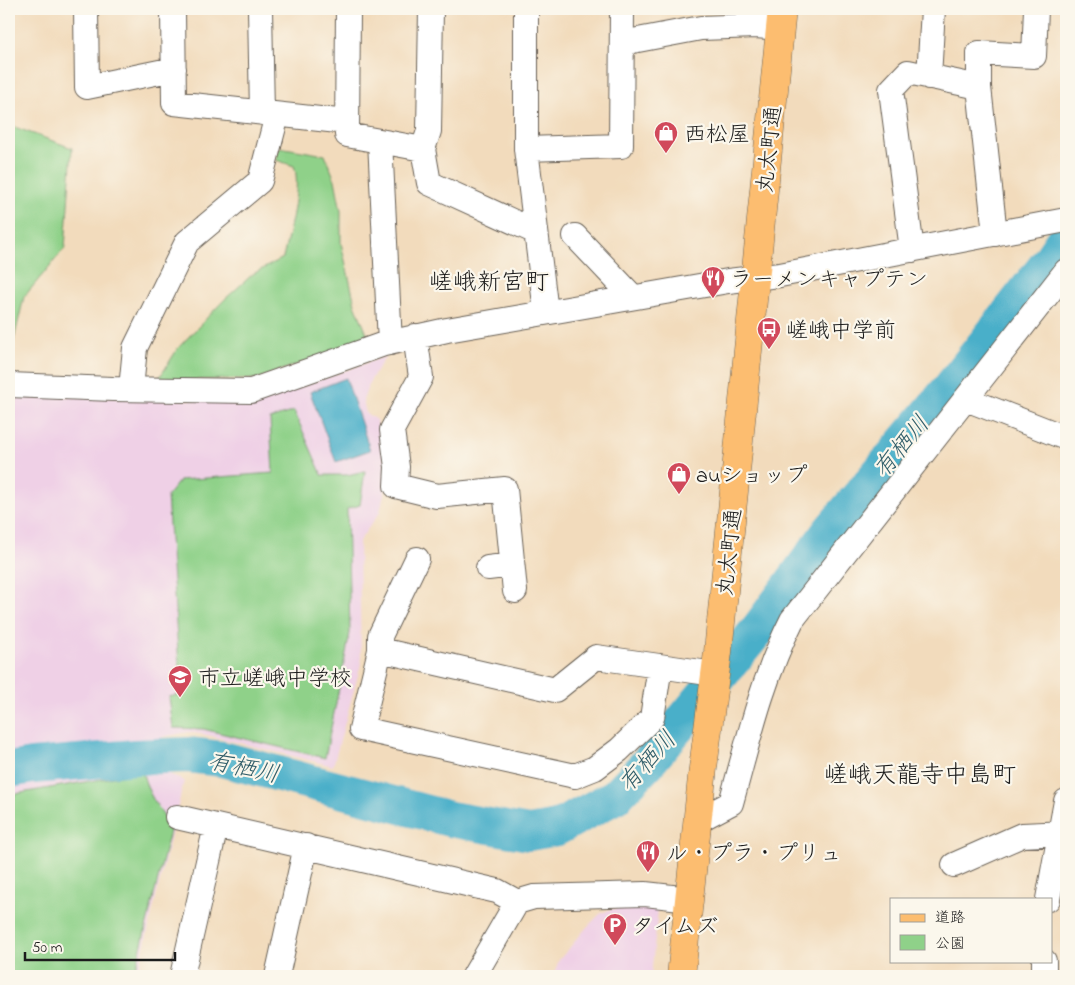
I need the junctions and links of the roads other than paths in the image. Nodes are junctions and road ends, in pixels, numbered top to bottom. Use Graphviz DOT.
graph roads {
  1 [pos="86,9"];
  2 [pos="173,9"];
  3 [pos="260,9"];
  4 [pos="348,9"];
  5 [pos="431,9"];
  6 [pos="526,9"];
  7 [pos="622,9"];
  8 [pos="933,9"];
  9 [pos="1036,9"];
  10 [pos="781,18"];
  11 [pos="622,43"];
  12 [pos="174,69"];
  13 [pos="928,77"];
  14 [pos="979,87"];
  15 [pos="269,114"];
  16 [pos="348,122"];
  17 [pos="380,141"];
  18 [pos="423,149"];
  19 [pos="526,149"];
  20 [pos="1056,222"];
  21 [pos="536,232"];
  22 [pos="995,234"];
  23 [pos="575,236"];
  24 [pos="912,250"];
  25 [pos="1066,272"];
  26 [pos="756,278"];
  27 [pos="633,297"];
  28 [pos="546,312"];
  29 [pos="415,336"];
  30 [pos="390,343"];
  31 [pos="9,384"];
  32 [pos="130,389"];
  33 [pos="966,399"];
  34 [pos="1066,438"];
  35 [pos="417,559"];
  36 [pos="512,565"];
  37 [pos="488,568"];
  38 [pos="515,591"];
  39 [pos="380,650"];
  40 [pos="660,666"];
  41 [pos="711,666"];
  42 [pos="1066,801"];
  43 [pos="177,817"];
  44 [pos="697,821"];
  45 [pos="216,826"];
  46 [pos="1063,833"];
  47 [pos="306,846"];
  48 [pos="954,865"];
  49 [pos="1048,898"];
  50 [pos="690,899"];
  51 [pos="517,902"];
  52 [pos="1044,962"];
  53 [pos="182,976"];
  54 [pos="277,976"];
  55 [pos="474,976"];
  56 [pos="681,976"];
  57 [pos="1044,976"];
  1 -- 12 [label="street"];
  2 -- 12 [label="street"];
  3 -- 15 [label="street"];
  4 -- 16 [label="street"];
  5 -- 18 [label="street"];
  6 -- 19 [label="street"];
  7 -- 11 [label="street"];
  8 -- 13 [label="street"];
  9 -- 14 [label="street"];
  10 -- 11 [label="street"];
  10 -- 26 [label="main road, 丸太町通"];
  11 -- 19 [label="street"];
  12 -- 15 [label="street"];
  13 -- 14 [label="street"];
  13 -- 24 [label="street"];
  14 -- 22 [label="street"];
  15 -- 16 [label="street"];
  15 -- 32 [label="street"];
  16 -- 17 [label="street"];
  17 -- 18 [label="street"];
  17 -- 30 [label="street"];
  18 -- 21 [label="street"];
  19 -- 21 [label="street"];
  20 -- 22 [label="street"];
  21 -- 28 [label="street"];
  22 -- 24 [label="street"];
  23 -- 27 [label="street"];
  24 -- 26 [label="street"];
  25 -- 33 [label="street"];
  26 -- 27 [label="street"];
  26 -- 41 [label="main road, 丸太町通"];
  27 -- 28 [label="street"];
  28 -- 29 [label="street"];
  29 -- 30 [label="street"];
  29 -- 36 [label="street"];
  30 -- 32 [label="street"];
  31 -- 32 [label="street"];
  33 -- 34 [label="street"];
  33 -- 44 [label="street"];
  35 -- 39 [label="street"];
  36 -- 37 [label="street"];
  36 -- 38 [label="street"];
  39 -- 40 [label="street"];
  39 -- 40 [label="street"];
  40 -- 41 [label="street"];
  41 -- 44 [label="main road, 丸太町通"];
  42 -- 46 [label="street"];
  43 -- 45 [label="street"];
  44 -- 50 [label="main road, 丸太町通"];
  45 -- 47 [label="street"];
  45 -- 53 [label="street"];
  46 -- 48 [label="street"];
  46 -- 49 [label="street"];
  47 -- 51 [label="street"];
  47 -- 54 [label="street"];
  50 -- 51 [label="street"];
  50 -- 56 [label="main road, 丸太町通"];
  51 -- 55 [label="street"];
  52 -- 57 [label="street"];
}
